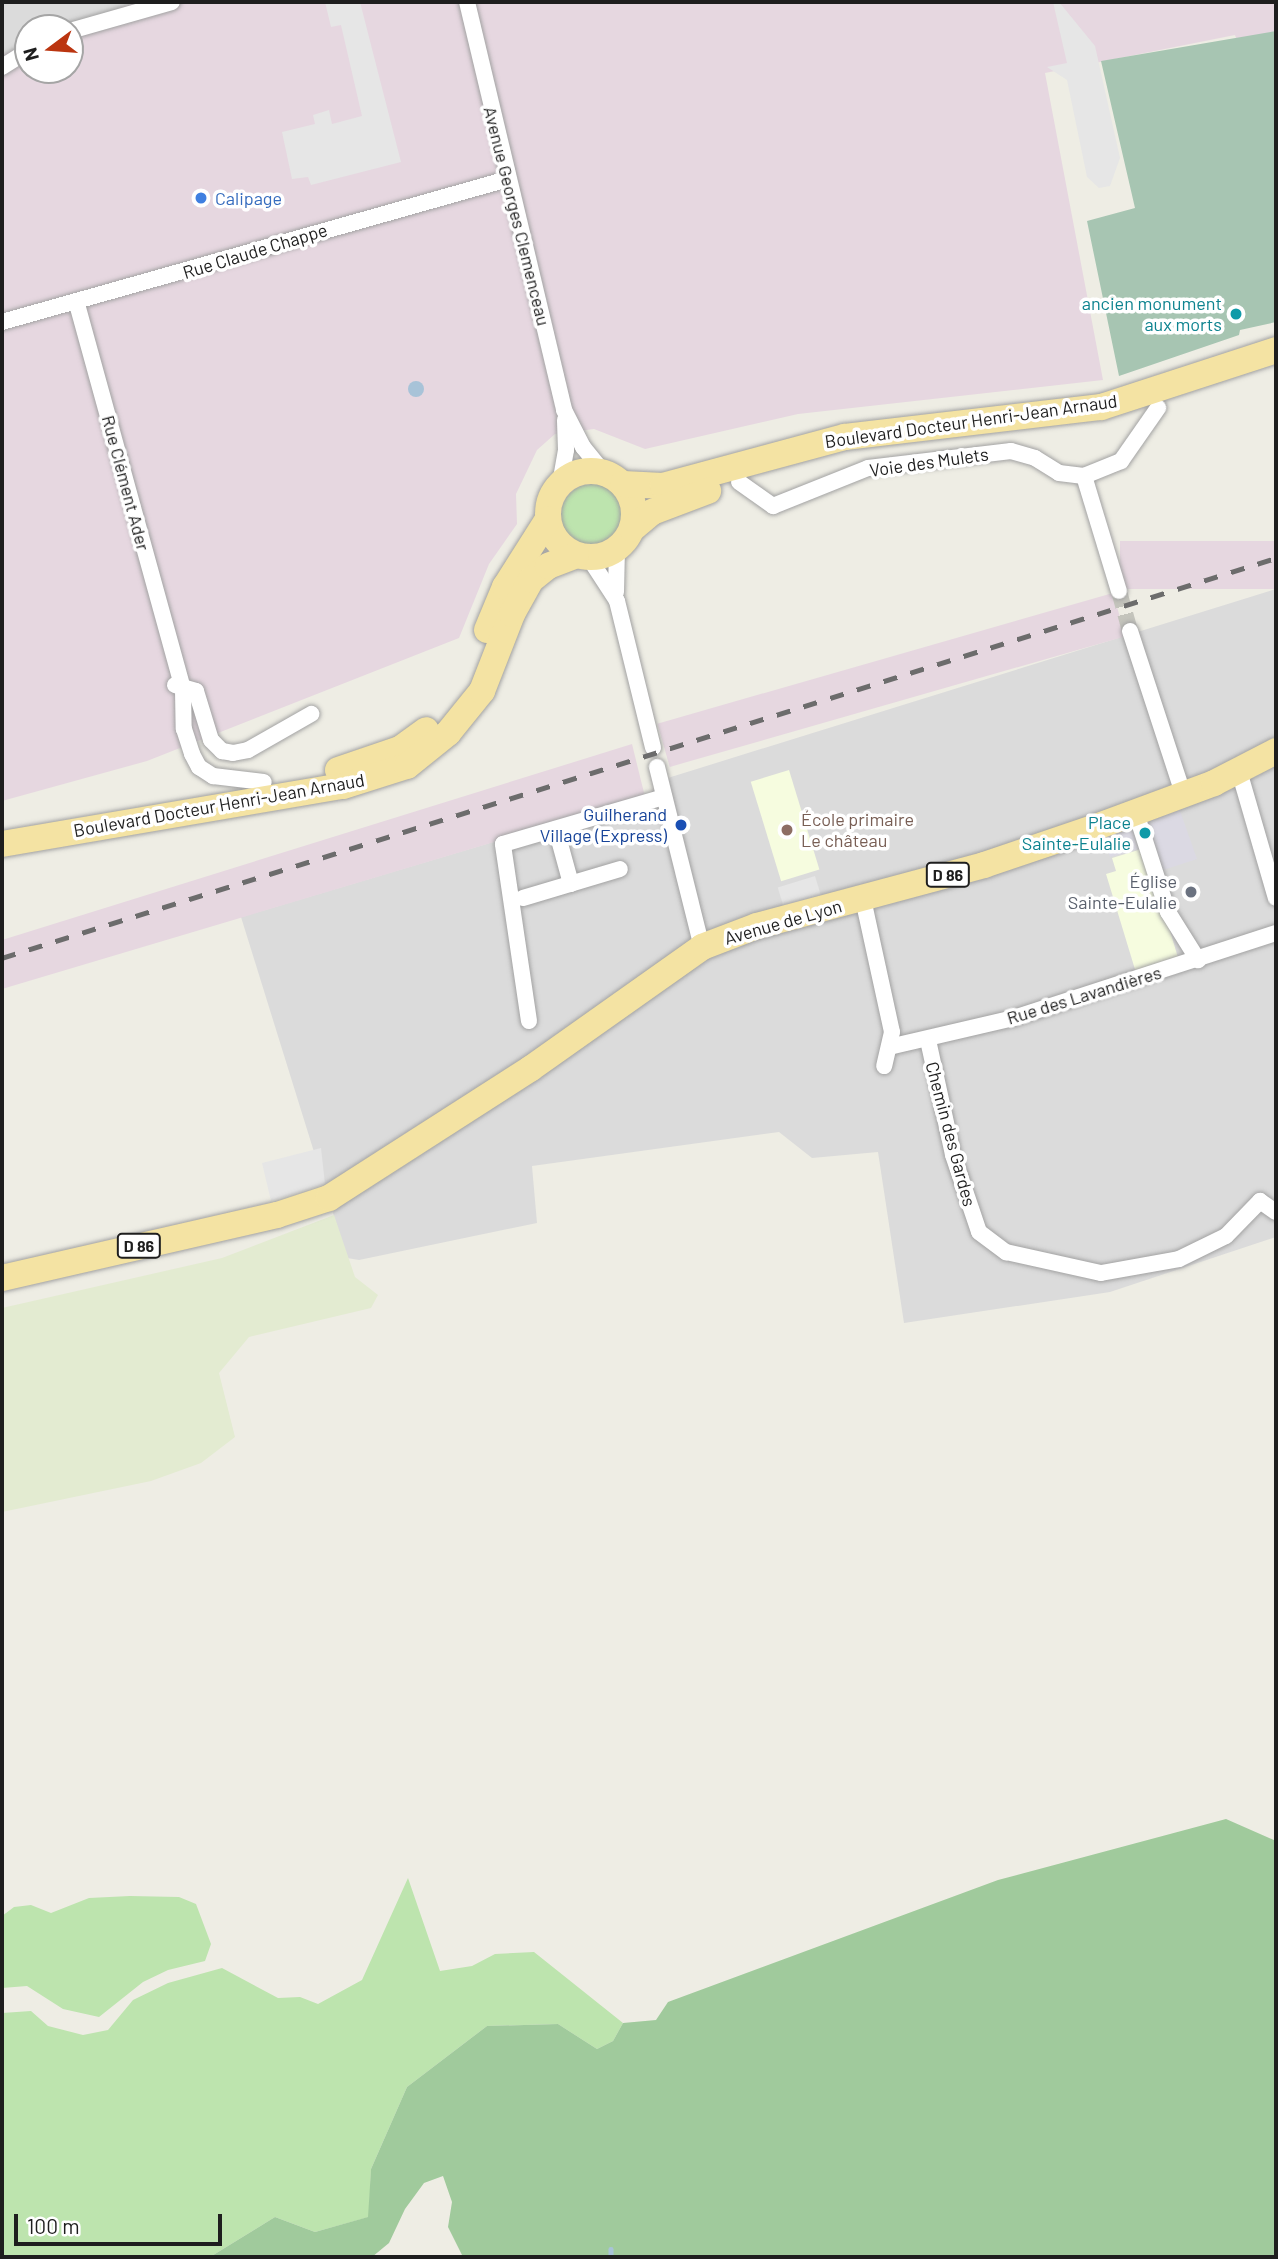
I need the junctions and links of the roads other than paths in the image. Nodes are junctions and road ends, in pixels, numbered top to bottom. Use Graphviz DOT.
graph roads {
  1 [pos="173,2"];
  2 [pos="467,2"];
  3 [pos="473,2"];
  4 [pos="473,22"];
  5 [pos="84,27"];
  6 [pos="508,179"];
  7 [pos="77,304"];
  8 [pos="2,322"];
  9 [pos="1276,351"];
  10 [pos="1276,368"];
  11 [pos="1158,408"];
  12 [pos="564,410"];
  13 [pos="1084,475"];
  14 [pos="613,478"];
  15 [pos="740,482"];
  16 [pos="560,484"];
  17 [pos="548,519"];
  18 [pos="625,539"];
  19 [pos="583,556"];
  20 [pos="1119,591"];
  21 [pos="617,601"];
  22 [pos="1130,631"];
  23 [pos="183,690"];
  24 [pos="311,714"];
  25 [pos="653,747"];
  26 [pos="1276,751"];
  27 [pos="657,767"];
  28 [pos="1239,771"];
  29 [pos="264,782"];
  30 [pos="664,797"];
  31 [pos="1178,797"];
  32 [pos="1136,813"];
  33 [pos="2,826"];
  34 [pos="556,829"];
  35 [pos="2,844"];
  36 [pos="620,869"];
  37 [pos="571,884"];
  38 [pos="523,898"];
  39 [pos="1276,898"];
  40 [pos="863,899"];
  41 [pos="1276,933"];
  42 [pos="702,947"];
  43 [pos="1198,960"];
  44 [pos="529,1021"];
  45 [pos="928,1040"];
  46 [pos="889,1046"];
  47 [pos="884,1066"];
  48 [pos="1276,1212"];
  49 [pos="2,1278"];
  1 -- 5 [label="street"];
  2 -- 4 [label="street, Avenue Georges Clemenceau"];
  3 -- 4 [label="street, Avenue Georges Clemenceau"];
  4 -- 6 [label="street, Avenue Georges Clemenceau"];
  6 -- 7 [label="street, Rue Claude Chappe"];
  6 -- 12 [label="street, Avenue Georges Clemenceau"];
  7 -- 8 [label="street, Rue Claude Chappe"];
  7 -- 23 [label="street, Rue Clément Ader"];
  9 -- 14 [label="main road, Boulevard Docteur Henri-Jean Arnaud"];
  10 -- 11 [label="main road, Boulevard Docteur Henri-Jean Arnaud"];
  11 -- 13 [label="street"];
  11 -- 15 [label="main road, Boulevard Docteur Henri-Jean Arnaud"];
  12 -- 14 [label="street, Avenue Georges Clemenceau"];
  12 -- 16 [label="street, Avenue Georges Clemenceau"];
  13 -- 15 [label="street, Voie des Mulets"];
  13 -- 20 [label="street"];
  14 -- 16 [label="main road"];
  14 -- 18 [label="main road"];
  15 -- 18 [label="main road, Boulevard Docteur Henri-Jean Arnaud"];
  16 -- 17 [label="main road"];
  17 -- 19 [label="main road"];
  17 -- 29 [label="main road, Boulevard Docteur Henri-Jean Arnaud"];
  18 -- 19 [label="main road"];
  18 -- 21 [label="street"];
  19 -- 21 [label="street"];
  19 -- 35 [label="main road, Boulevard Docteur Henri-Jean Arnaud"];
  21 -- 25 [label="street"];
  22 -- 31 [label="street"];
  23 -- 24 [label="street"];
  23 -- 29 [label="street, Rue Clément Ader"];
  26 -- 28 [label="main road, D 86"];
  27 -- 30 [label="street"];
  28 -- 31 [label="main road, D 86"];
  28 -- 39 [label="street"];
  29 -- 33 [label="main road, Boulevard Docteur Henri-Jean Arnaud"];
  30 -- 34 [label="street"];
  30 -- 42 [label="street"];
  31 -- 32 [label="main road, Avenue de Lyon / D 86"];
  32 -- 40 [label="main road, Avenue de Lyon / D 86"];
  32 -- 43 [label="street"];
  34 -- 37 [label="street"];
  34 -- 44 [label="street"];
  36 -- 37 [label="street"];
  37 -- 38 [label="street"];
  40 -- 42 [label="main road, Avenue de Lyon / D 86"];
  40 -- 46 [label="street"];
  41 -- 43 [label="street, Rue des Lavandières"];
  42 -- 49 [label="main road, Avenue de Lyon / D 86"];
  43 -- 45 [label="street, Rue des Lavandières"];
  45 -- 46 [label="street, Rue des Lavandières"];
  45 -- 48 [label="street, Chemin des Gardes"];
  46 -- 47 [label="street"];
}
